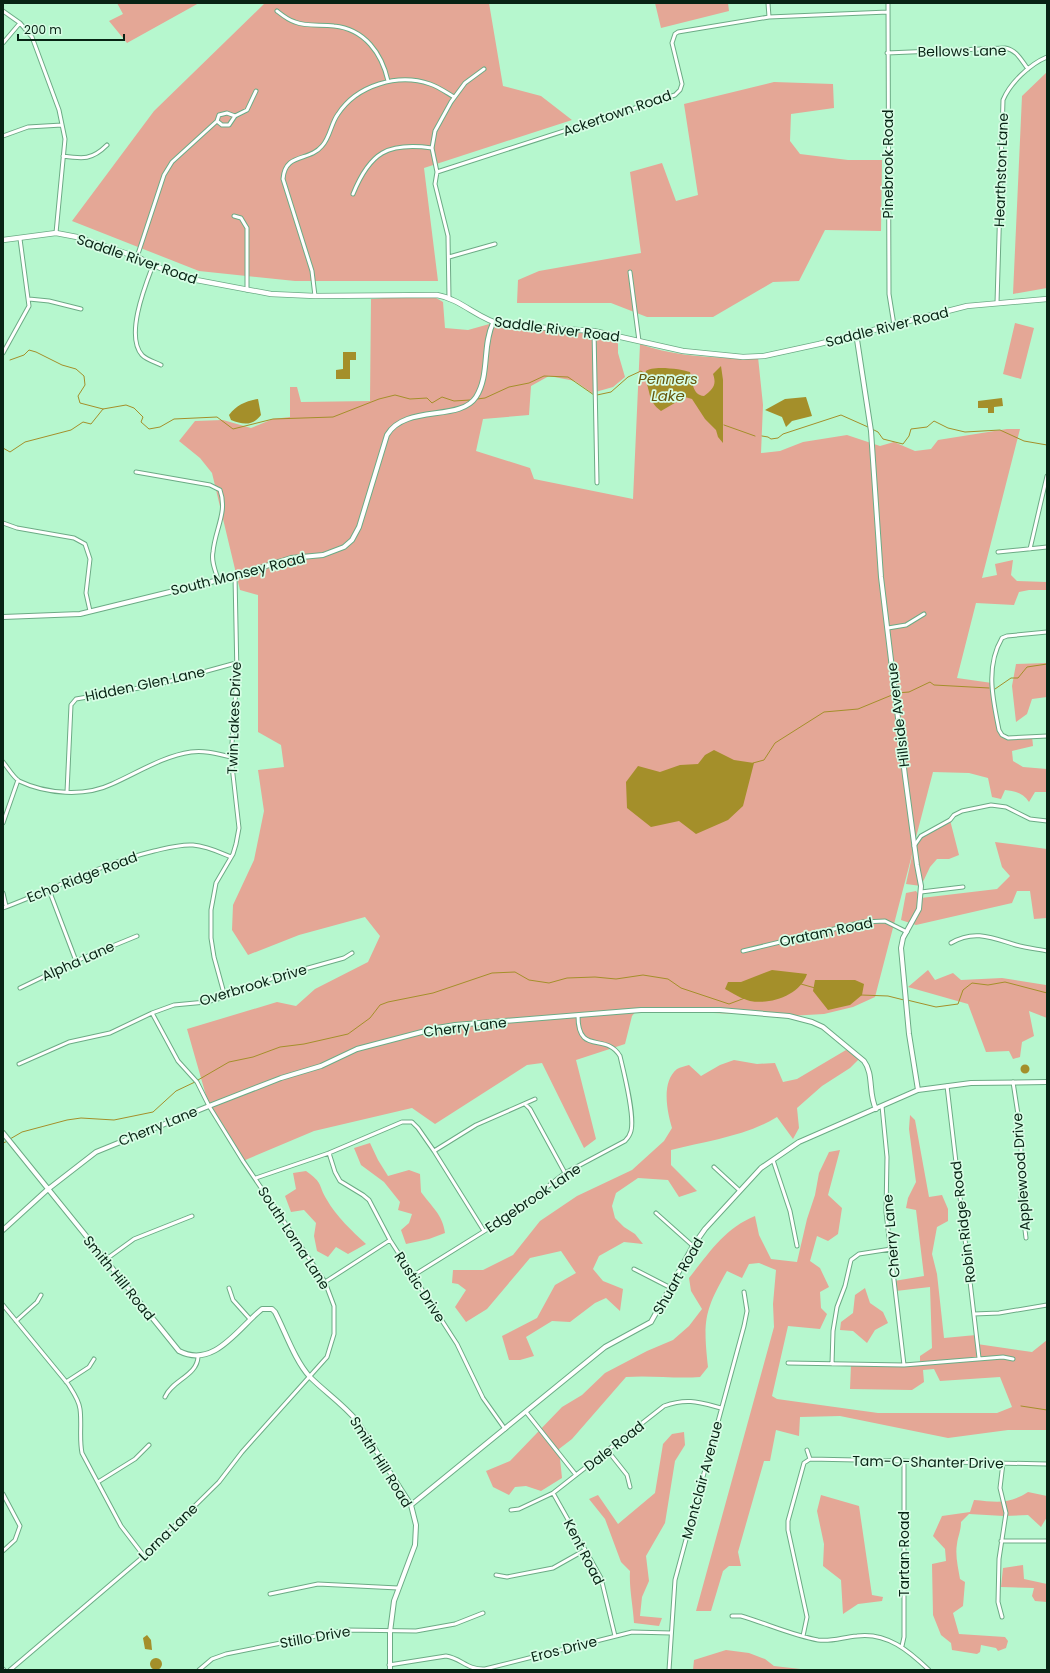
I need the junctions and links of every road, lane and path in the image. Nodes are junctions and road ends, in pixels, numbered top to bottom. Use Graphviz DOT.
graph roads {
  1 [pos="768,3"];
  2 [pos="888,3"];
  3 [pos="3,11"];
  4 [pos="277,11"];
  5 [pos="888,12"];
  6 [pos="769,17"];
  7 [pos="20,23"];
  8 [pos="3,43"];
  9 [pos="887,53"];
  10 [pos="1047,57"];
  11 [pos="484,69"];
  12 [pos="1028,69"];
  13 [pos="388,81"];
  14 [pos="256,91"];
  15 [pos="454,97"];
  16 [pos="235,116"];
  17 [pos="217,121"];
  18 [pos="62,125"];
  19 [pos="3,136"];
  20 [pos="107,145"];
  21 [pos="432,148"];
  22 [pos="63,156"];
  23 [pos="437,172"];
  24 [pos="353,194"];
  25 [pos="234,216"];
  26 [pos="56,233"];
  27 [pos="20,239"];
  28 [pos="3,240"];
  29 [pos="495,244"];
  30 [pos="137,257"];
  31 [pos="449,257"];
  32 [pos="153,265"];
  33 [pos="630,272"];
  34 [pos="247,290"];
  35 [pos="315,296"];
  36 [pos="449,298"];
  37 [pos="29,299"];
  38 [pos="1047,299"];
  39 [pos="997,303"];
  40 [pos="81,309"];
  41 [pos="493,323"];
  42 [pos="894,326"];
  43 [pos="594,331"];
  44 [pos="856,333"];
  45 [pos="639,341"];
  46 [pos="3,353"];
  47 [pos="161,365"];
  48 [pos="136,472"];
  49 [pos="1047,476"];
  50 [pos="597,483"];
  51 [pos="3,523"];
  52 [pos="1047,547"];
  53 [pos="1030,549"];
  54 [pos="998,552"];
  55 [pos="235,576"];
  56 [pos="218,579"];
  57 [pos="90,611"];
  58 [pos="924,614"];
  59 [pos="3,617"];
  60 [pos="888,628"];
  61 [pos="1047,632"];
  62 [pos="236,663"];
  63 [pos="1047,736"];
  64 [pos="231,757"];
  65 [pos="3,762"];
  66 [pos="18,780"];
  67 [pos="67,792"];
  68 [pos="1047,821"];
  69 [pos="3,823"];
  70 [pos="914,846"];
  71 [pos="231,857"];
  72 [pos="963,887"];
  73 [pos="49,890"];
  74 [pos="921,892"];
  75 [pos="3,893"];
  76 [pos="4,907"];
  77 [pos="907,932"];
  78 [pos="137,936"];
  79 [pos="951,943"];
  80 [pos="743,951"];
  81 [pos="1047,951"];
  82 [pos="352,953"];
  83 [pos="76,961"];
  84 [pos="20,988"];
  85 [pos="225,997"];
  86 [pos="152,1013"];
  87 [pos="578,1016"];
  88 [pos="19,1064"];
  89 [pos="1013,1082"];
  90 [pos="1047,1082"];
  91 [pos="947,1086"];
  92 [pos="918,1090"];
  93 [pos="535,1099"];
  94 [pos="525,1104"];
  95 [pos="209,1106"];
  96 [pos="882,1106"];
  97 [pos="876,1109"];
  98 [pos="3,1133"];
  99 [pos="434,1151"];
  100 [pos="329,1153"];
  101 [pos="773,1160"];
  102 [pos="714,1167"];
  103 [pos="565,1173"];
  104 [pos="256,1178"];
  105 [pos="47,1190"];
  106 [pos="739,1190"];
  107 [pos="656,1213"];
  108 [pos="192,1216"];
  109 [pos="3,1230"];
  110 [pos="484,1231"];
  111 [pos="1026,1238"];
  112 [pos="390,1240"];
  113 [pos="693,1246"];
  114 [pos="797,1246"];
  115 [pos="891,1249"];
  116 [pos="105,1260"];
  117 [pos="634,1269"];
  118 [pos="414,1275"];
  119 [pos="326,1282"];
  120 [pos="229,1288"];
  121 [pos="671,1288"];
  122 [pos="744,1292"];
  123 [pos="42,1295"];
  124 [pos="3,1305"];
  125 [pos="1047,1305"];
  126 [pos="974,1314"];
  127 [pos="250,1319"];
  128 [pos="16,1321"];
  129 [pos="198,1357"];
  130 [pos="979,1358"];
  131 [pos="94,1359"];
  132 [pos="1013,1359"];
  133 [pos="788,1363"];
  134 [pos="832,1364"];
  135 [pos="904,1365"];
  136 [pos="309,1376"];
  137 [pos="66,1382"];
  138 [pos="166,1397"];
  139 [pos="721,1408"];
  140 [pos="526,1412"];
  141 [pos="505,1429"];
  142 [pos="149,1445"];
  143 [pos="807,1450"];
  144 [pos="608,1451"];
  145 [pos="810,1459"];
  146 [pos="904,1461"];
  147 [pos="1003,1463"];
  148 [pos="1047,1464"];
  149 [pos="576,1475"];
  150 [pos="98,1482"];
  151 [pos="630,1487"];
  152 [pos="553,1493"];
  153 [pos="3,1494"];
  154 [pos="411,1506"];
  155 [pos="511,1510"];
  156 [pos="1001,1541"];
  157 [pos="1047,1541"];
  158 [pos="585,1550"];
  159 [pos="3,1551"];
  160 [pos="144,1556"];
  161 [pos="496,1575"];
  162 [pos="398,1588"];
  163 [pos="270,1594"];
  164 [pos="483,1613"];
  165 [pos="732,1616"];
  166 [pos="1002,1617"];
  167 [pos="390,1632"];
  168 [pos="671,1633"];
  169 [pos="615,1636"];
  170 [pos="803,1636"];
  171 [pos="902,1646"];
  172 [pos="390,1668"];
  173 [pos="10,1670"];
  174 [pos="198,1670"];
  175 [pos="669,1670"];
  176 [pos="929,1670"];
  1 -- 6 [label="street"];
  2 -- 5 [label="street, Pinebrook Road"];
  3 -- 7 [label="street"];
  4 -- 13 [label="street"];
  5 -- 6 [label="street, Ackertown Road"];
  5 -- 9 [label="street, Pinebrook Road"];
  6 -- 23 [label="street, Ackertown Road"];
  7 -- 8 [label="street"];
  7 -- 18 [label="street"];
  9 -- 12 [label="street, Bellows Lane"];
  9 -- 42 [label="street, Pinebrook Road"];
  10 -- 12 [label="street, Hearthston Lane"];
  11 -- 15 [label="street"];
  12 -- 39 [label="street, Hearthston Lane"];
  13 -- 15 [label="street"];
  13 -- 35 [label="street"];
  14 -- 16 [label="street"];
  15 -- 21 [label="street"];
  16 -- 17 [label="street"];
  16 -- 17 [label="street"];
  17 -- 30 [label="street"];
  18 -- 19 [label="street"];
  18 -- 22 [label="street"];
  20 -- 22 [label="street"];
  21 -- 23 [label="street"];
  21 -- 24 [label="street"];
  22 -- 26 [label="street"];
  23 -- 31 [label="street"];
  25 -- 34 [label="street"];
  26 -- 27 [label="main road, Saddle River Road"];
  26 -- 30 [label="main road, Saddle River Road"];
  27 -- 28 [label="main road, Saddle River Road"];
  27 -- 37 [label="street"];
  29 -- 31 [label="street"];
  30 -- 32 [label="main road, Saddle River Road"];
  31 -- 36 [label="street"];
  32 -- 34 [label="main road, Saddle River Road"];
  32 -- 47 [label="street"];
  33 -- 45 [label="street"];
  34 -- 35 [label="main road, Saddle River Road"];
  35 -- 36 [label="main road, Saddle River Road"];
  36 -- 41 [label="main road, Saddle River Road"];
  37 -- 40 [label="street"];
  37 -- 46 [label="street"];
  38 -- 39 [label="main road, Saddle River Road"];
  39 -- 42 [label="main road, Saddle River Road"];
  41 -- 43 [label="main road, Saddle River Road"];
  41 -- 55 [label="street, South Monsey Road"];
  42 -- 44 [label="main road, Saddle River Road"];
  43 -- 45 [label="main road, Saddle River Road"];
  43 -- 50 [label="street"];
  44 -- 45 [label="main road, Saddle River Road"];
  44 -- 60 [label="street, Hillside Avenue"];
  48 -- 56 [label="street"];
  49 -- 53 [label="street"];
  51 -- 57 [label="street"];
  52 -- 53 [label="street"];
  53 -- 54 [label="street"];
  55 -- 56 [label="street, South Monsey Road"];
  55 -- 62 [label="street, Twin Lakes Drive"];
  56 -- 57 [label="street, South Monsey Road"];
  57 -- 59 [label="street, South Monsey Road"];
  58 -- 60 [label="street"];
  60 -- 70 [label="street, Hillside Avenue"];
  61 -- 63 [label="street"];
  62 -- 64 [label="street, Twin Lakes Drive"];
  62 -- 67 [label="street, Hidden Glen Lane"];
  64 -- 67 [label="street"];
  64 -- 71 [label="street, Twin Lakes Drive"];
  65 -- 66 [label="street"];
  66 -- 67 [label="street"];
  66 -- 69 [label="street"];
  68 -- 70 [label="street"];
  70 -- 74 [label="street, Hillside Avenue"];
  71 -- 73 [label="street, Echo Ridge Road"];
  71 -- 85 [label="street, Twin Lakes Drive"];
  72 -- 74 [label="street"];
  73 -- 76 [label="street, Echo Ridge Road"];
  73 -- 83 [label="street"];
  74 -- 77 [label="street, Hillside Avenue"];
  75 -- 76 [label="street"];
  77 -- 80 [label="street, Oratam Road"];
  77 -- 92 [label="street, Hillside Avenue"];
  78 -- 83 [label="street, Alpha Lane"];
  79 -- 81 [label="street"];
  82 -- 85 [label="street, Overbrook Drive"];
  83 -- 84 [label="street, Alpha Lane"];
  85 -- 86 [label="street, Overbrook Drive"];
  86 -- 88 [label="street, Overbrook Drive"];
  86 -- 95 [label="street, South Lorna Lane"];
  87 -- 95 [label="street, Cherry Lane"];
  87 -- 97 [label="street, Cherry Lane"];
  87 -- 103 [label="street, Edgebrook Lane"];
  89 -- 90 [label="street, Shuart Road"];
  89 -- 91 [label="street, Shuart Road"];
  89 -- 111 [label="street, Applewood Drive"];
  91 -- 92 [label="street, Shuart Road"];
  91 -- 126 [label="street, Robin Ridge Road"];
  92 -- 96 [label="street, Shuart Road"];
  93 -- 94 [label="street"];
  94 -- 99 [label="street"];
  94 -- 103 [label="street"];
  95 -- 104 [label="street, South Lorna Lane"];
  95 -- 105 [label="street, Cherry Lane"];
  96 -- 97 [label="street, Shuart Road"];
  96 -- 115 [label="street, Cherry Lane"];
  97 -- 101 [label="street, Shuart Road"];
  98 -- 105 [label="street, Smith Hill Road"];
  99 -- 100 [label="street"];
  99 -- 110 [label="street"];
  100 -- 104 [label="street"];
  100 -- 112 [label="street, Rustic Drive"];
  101 -- 106 [label="street, Shuart Road"];
  101 -- 114 [label="street"];
  102 -- 106 [label="street"];
  103 -- 110 [label="street, Edgebrook Lane"];
  104 -- 119 [label="street, South Lorna Lane"];
  105 -- 109 [label="street, Cherry Lane"];
  105 -- 116 [label="street, Smith Hill Road"];
  106 -- 113 [label="street, Shuart Road"];
  107 -- 113 [label="street"];
  108 -- 116 [label="street"];
  110 -- 118 [label="street, Edgebrook Lane"];
  112 -- 118 [label="street, Rustic Drive"];
  112 -- 119 [label="street"];
  113 -- 121 [label="street, Shuart Road"];
  115 -- 134 [label="street"];
  115 -- 135 [label="street, Cherry Lane"];
  116 -- 129 [label="street, Smith Hill Road"];
  117 -- 121 [label="street"];
  118 -- 141 [label="street, Rustic Drive"];
  119 -- 136 [label="street, South Lorna Lane"];
  120 -- 127 [label="street"];
  121 -- 140 [label="street, Shuart Road"];
  122 -- 139 [label="street, Montclair Avenue"];
  123 -- 128 [label="street"];
  124 -- 128 [label="street"];
  125 -- 126 [label="street"];
  126 -- 130 [label="street, Robin Ridge Road"];
  127 -- 129 [label="street, Smith Hill Road"];
  127 -- 136 [label="street, Smith Hill Road"];
  128 -- 137 [label="street"];
  129 -- 138 [label="street"];
  130 -- 132 [label="street"];
  130 -- 135 [label="street"];
  131 -- 137 [label="street"];
  133 -- 134 [label="street"];
  134 -- 135 [label="street"];
  136 -- 154 [label="street, Smith Hill Road"];
  136 -- 160 [label="street, Lorna Lane"];
  137 -- 150 [label="street"];
  139 -- 144 [label="street, Dale Road"];
  139 -- 168 [label="street, Montclair Avenue"];
  140 -- 141 [label="street, Shuart Road"];
  140 -- 149 [label="street"];
  141 -- 154 [label="street, Shuart Road"];
  142 -- 150 [label="street"];
  143 -- 145 [label="street"];
  144 -- 149 [label="street, Dale Road"];
  144 -- 151 [label="street"];
  145 -- 146 [label="street, Tam-O-Shanter Drive"];
  145 -- 170 [label="street"];
  146 -- 147 [label="street, Tam-O-Shanter Drive"];
  146 -- 171 [label="street, Tartan Road"];
  147 -- 148 [label="street, Tam-O-Shanter Drive"];
  147 -- 156 [label="street"];
  149 -- 152 [label="street, Dale Road"];
  150 -- 160 [label="street"];
  152 -- 155 [label="street, Dale Road"];
  152 -- 158 [label="street, Kent Road"];
  153 -- 159 [label="street"];
  154 -- 162 [label="street, Smith Hill Road"];
  156 -- 157 [label="street"];
  156 -- 166 [label="street"];
  158 -- 161 [label="street"];
  158 -- 169 [label="street, Kent Road"];
  160 -- 173 [label="street, Lorna Lane"];
  162 -- 163 [label="street"];
  162 -- 167 [label="street, Smith Hill Road"];
  164 -- 167 [label="street, Stillo Drive"];
  165 -- 170 [label="street"];
  167 -- 172 [label="street, Smith Hill Road"];
  167 -- 174 [label="street, Stillo Drive"];
  168 -- 169 [label="street, Eros Drive"];
  168 -- 175 [label="street, Montclair Avenue"];
  169 -- 172 [label="street, Eros Drive"];
  170 -- 171 [label="street"];
  171 -- 176 [label="street"];
}
